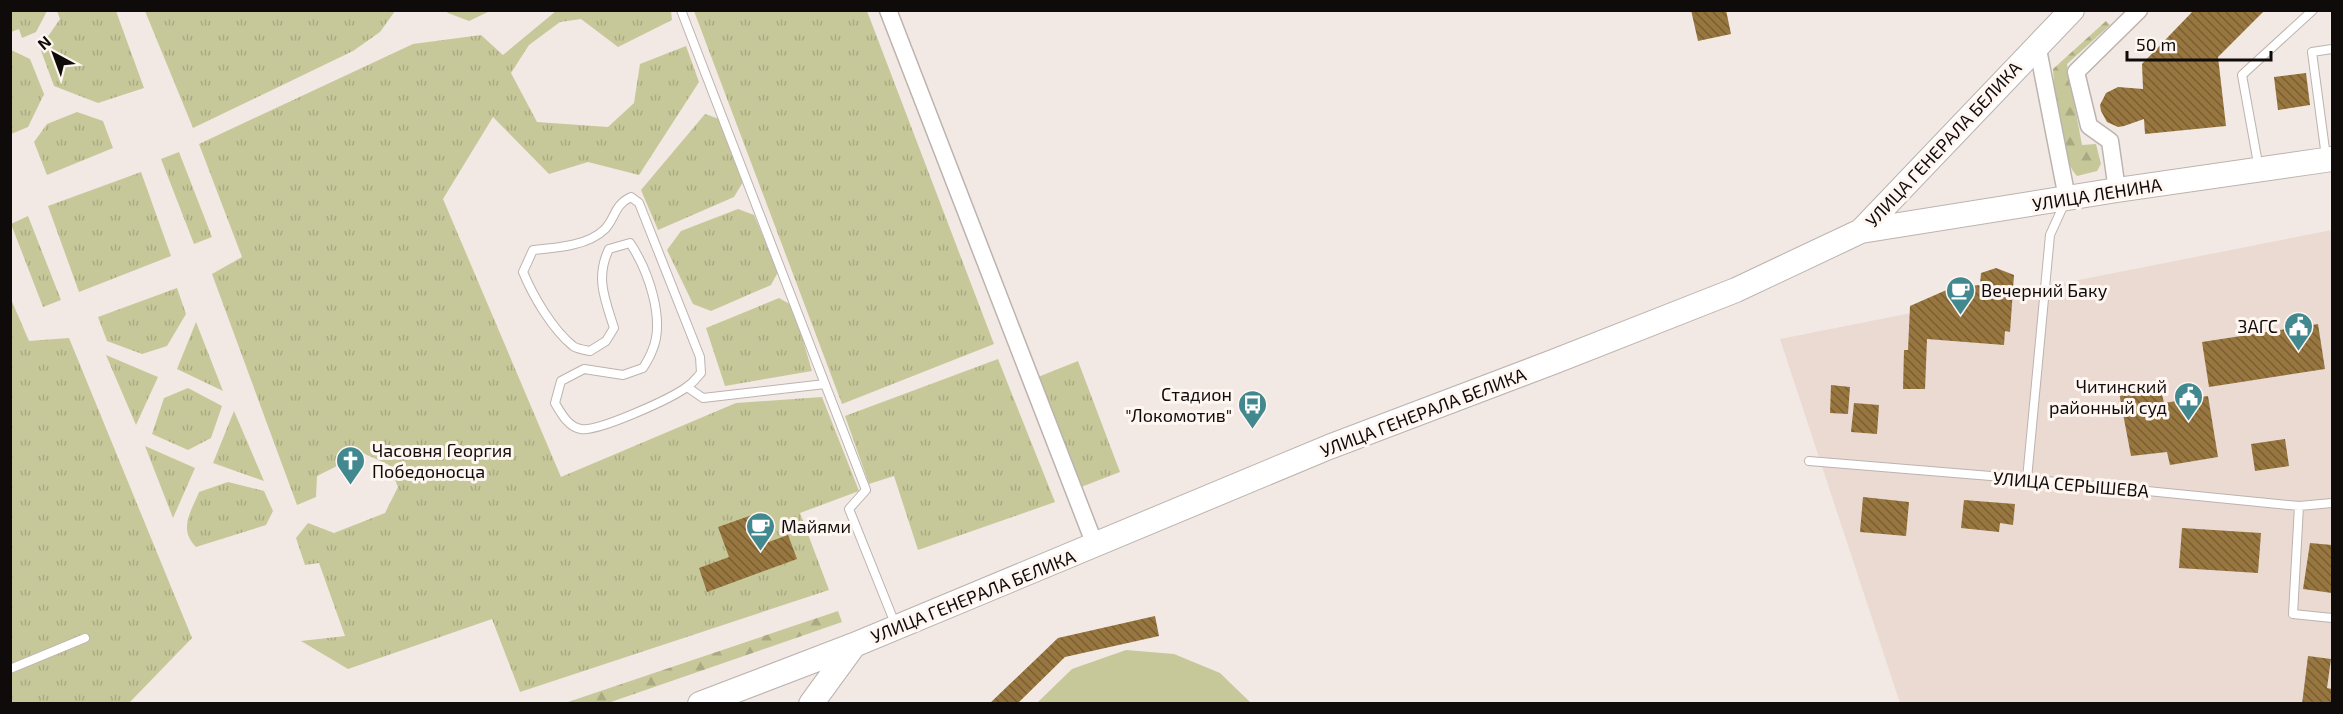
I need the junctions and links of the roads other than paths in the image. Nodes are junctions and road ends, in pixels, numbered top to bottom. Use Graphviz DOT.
graph roads {
  1 [pos="681,10"];
  2 [pos="888,10"];
  3 [pos="2072,10"];
  4 [pos="2139,10"];
  5 [pos="2313,10"];
  6 [pos="2037,44"];
  7 [pos="2332,49"];
  8 [pos="2330,160"];
  9 [pos="2259,170"];
  10 [pos="2117,190"];
  11 [pos="2067,198"];
  12 [pos="1861,231"];
  13 [pos="825,384"];
  14 [pos="687,387"];
  15 [pos="1809,461"];
  16 [pos="2027,479"];
  17 [pos="2332,503"];
  18 [pos="2299,506"];
  19 [pos="1095,545"];
  20 [pos="2332,618"];
  21 [pos="896,626"];
  22 [pos="85,638"];
  23 [pos="854,645"];
  24 [pos="10,669"];
  25 [pos="700,704"];
  26 [pos="811,704"];
  1 -- 13 [label="lane"];
  2 -- 19 [label="street"];
  3 -- 6 [label="main road, УЛИЦА ГЕНЕРАЛА БЕЛИКА"];
  4 -- 10 [label="street"];
  5 -- 9 [label="lane"];
  6 -- 11 [label="street"];
  6 -- 12 [label="main road, УЛИЦА ГЕНЕРАЛА БЕЛИКА"];
  7 -- 8 [label="lane"];
  8 -- 9 [label="main road, УЛИЦА ЛЕНИНА"];
  9 -- 10 [label="main road, УЛИЦА ЛЕНИНА"];
  10 -- 11 [label="main road, УЛИЦА ЛЕНИНА"];
  11 -- 12 [label="main road, УЛИЦА ЛЕНИНА"];
  11 -- 16 [label="lane"];
  12 -- 19 [label="main road, УЛИЦА ГЕНЕРАЛА БЕЛИКА"];
  13 -- 14 [label="lane"];
  13 -- 21 [label="lane"];
  14 -- 14 [label="lane"];
  15 -- 16 [label="lane, УЛИЦА СЕРЫШЕВА"];
  16 -- 18 [label="lane, УЛИЦА СЕРЫШЕВА"];
  17 -- 18 [label="lane, УЛИЦА СЕРЫШЕВА"];
  18 -- 20 [label="lane"];
  19 -- 21 [label="main road, УЛИЦА ГЕНЕРАЛА БЕЛИКА"];
  21 -- 23 [label="main road, УЛИЦА ГЕНЕРАЛА БЕЛИКА"];
  22 -- 24 [label="lane"];
  23 -- 25 [label="main road, УЛИЦА ГЕНЕРАЛА БЕЛИКА"];
  23 -- 26 [label="main road"];
}
